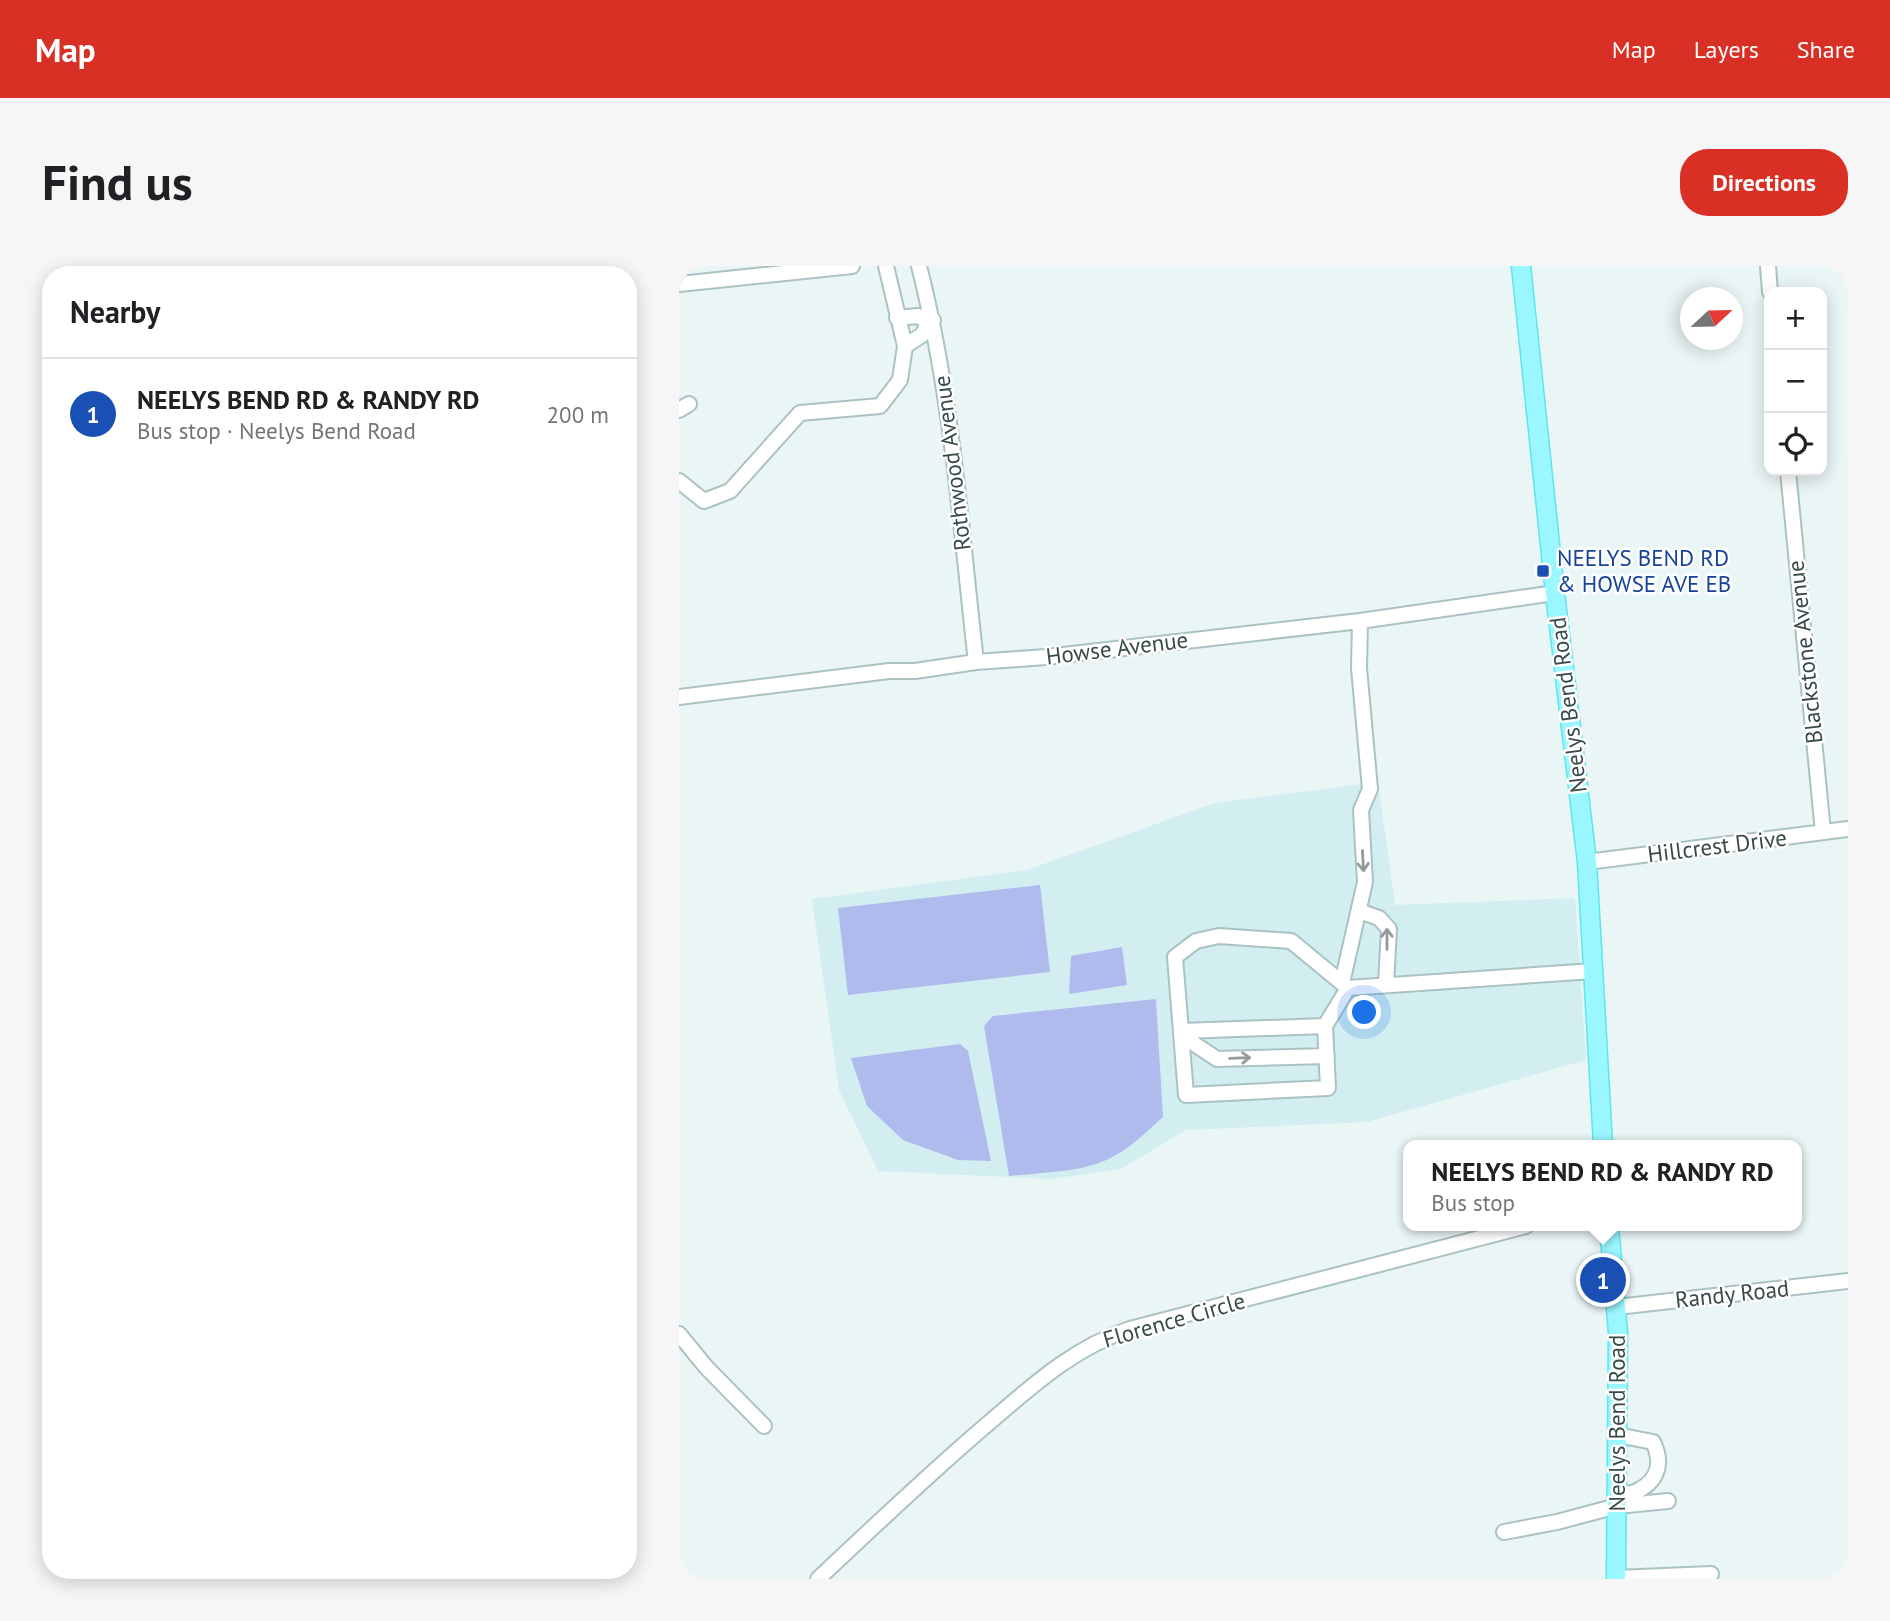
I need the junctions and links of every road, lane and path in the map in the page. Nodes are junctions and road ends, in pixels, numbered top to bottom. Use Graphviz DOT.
graph roads {
  1 [pos="852,266"];
  2 [pos="886,266"];
  3 [pos="919,266"];
  4 [pos="1521,266"];
  5 [pos="1768,266"];
  6 [pos="679,284"];
  7 [pos="1770,287"];
  8 [pos="897,318"];
  9 [pos="931,321"];
  10 [pos="905,346"];
  11 [pos="1788,476"];
  12 [pos="679,481"];
  13 [pos="1555,593"];
  14 [pos="1360,621"];
  15 [pos="976,662"];
  16 [pos="679,697"];
  17 [pos="1848,829"];
  18 [pos="1822,832"];
  19 [pos="1587,862"];
  20 [pos="1359,911"];
  21 [pos="1593,971"];
  22 [pos="1386,984"];
  23 [pos="1345,985"];
  24 [pos="1325,1026"];
  25 [pos="1182,1031"];
  26 [pos="1327,1056"];
  27 [pos="1603,1140"];
  28 [pos="1506,1231"];
  29 [pos="1609,1231"];
  30 [pos="1848,1282"];
  31 [pos="1617,1307"];
  32 [pos="679,1334"];
  33 [pos="764,1426"];
  34 [pos="1617,1435"];
  35 [pos="1617,1501"];
  36 [pos="1668,1501"];
  37 [pos="1504,1532"];
  38 [pos="1711,1574"];
  39 [pos="818,1579"];
  40 [pos="1616,1579"];
  1 -- 6 [label="street"];
  2 -- 8 [label="street"];
  3 -- 9 [label="street, Rothwood Avenue"];
  4 -- 13 [label="main road, Neelys Bend Road"];
  5 -- 7 [label="street"];
  8 -- 9 [label="street"];
  8 -- 10 [label="street"];
  9 -- 10 [label="street"];
  9 -- 15 [label="street, Rothwood Avenue"];
  10 -- 12 [label="street"];
  11 -- 18 [label="street, Blackstone Avenue"];
  13 -- 14 [label="street, Howse Avenue"];
  13 -- 19 [label="main road, Neelys Bend Road"];
  14 -- 15 [label="street, Howse Avenue"];
  14 -- 20 [label="street, one-way"];
  15 -- 16 [label="street, Howse Avenue"];
  17 -- 18 [label="street, Hillcrest Drive"];
  18 -- 19 [label="street, Hillcrest Drive"];
  19 -- 21 [label="main road, Neelys Bend Road"];
  22 -- 20 [label="street, one-way"];
  20 -- 23 [label="street"];
  21 -- 22 [label="street"];
  21 -- 27 [label="main road, Neelys Bend Road"];
  22 -- 23 [label="street"];
  23 -- 24 [label="street"];
  23 -- 25 [label="street"];
  24 -- 25 [label="street"];
  24 -- 26 [label="street"];
  25 -- 26 [label="street, one-way"];
  25 -- 26 [label="street"];
  28 -- 39 [label="street, Florence Circle"];
  29 -- 31 [label="main road, Neelys Bend Road"];
  30 -- 31 [label="street, Randy Road"];
  31 -- 34 [label="main road, Neelys Bend Road"];
  32 -- 33 [label="street"];
  34 -- 35 [label="main road, Neelys Bend Road"];
  34 -- 35 [label="street"];
  35 -- 36 [label="street"];
  35 -- 37 [label="street"];
  35 -- 40 [label="main road, Neelys Bend Road"];
  38 -- 40 [label="street"];
}
